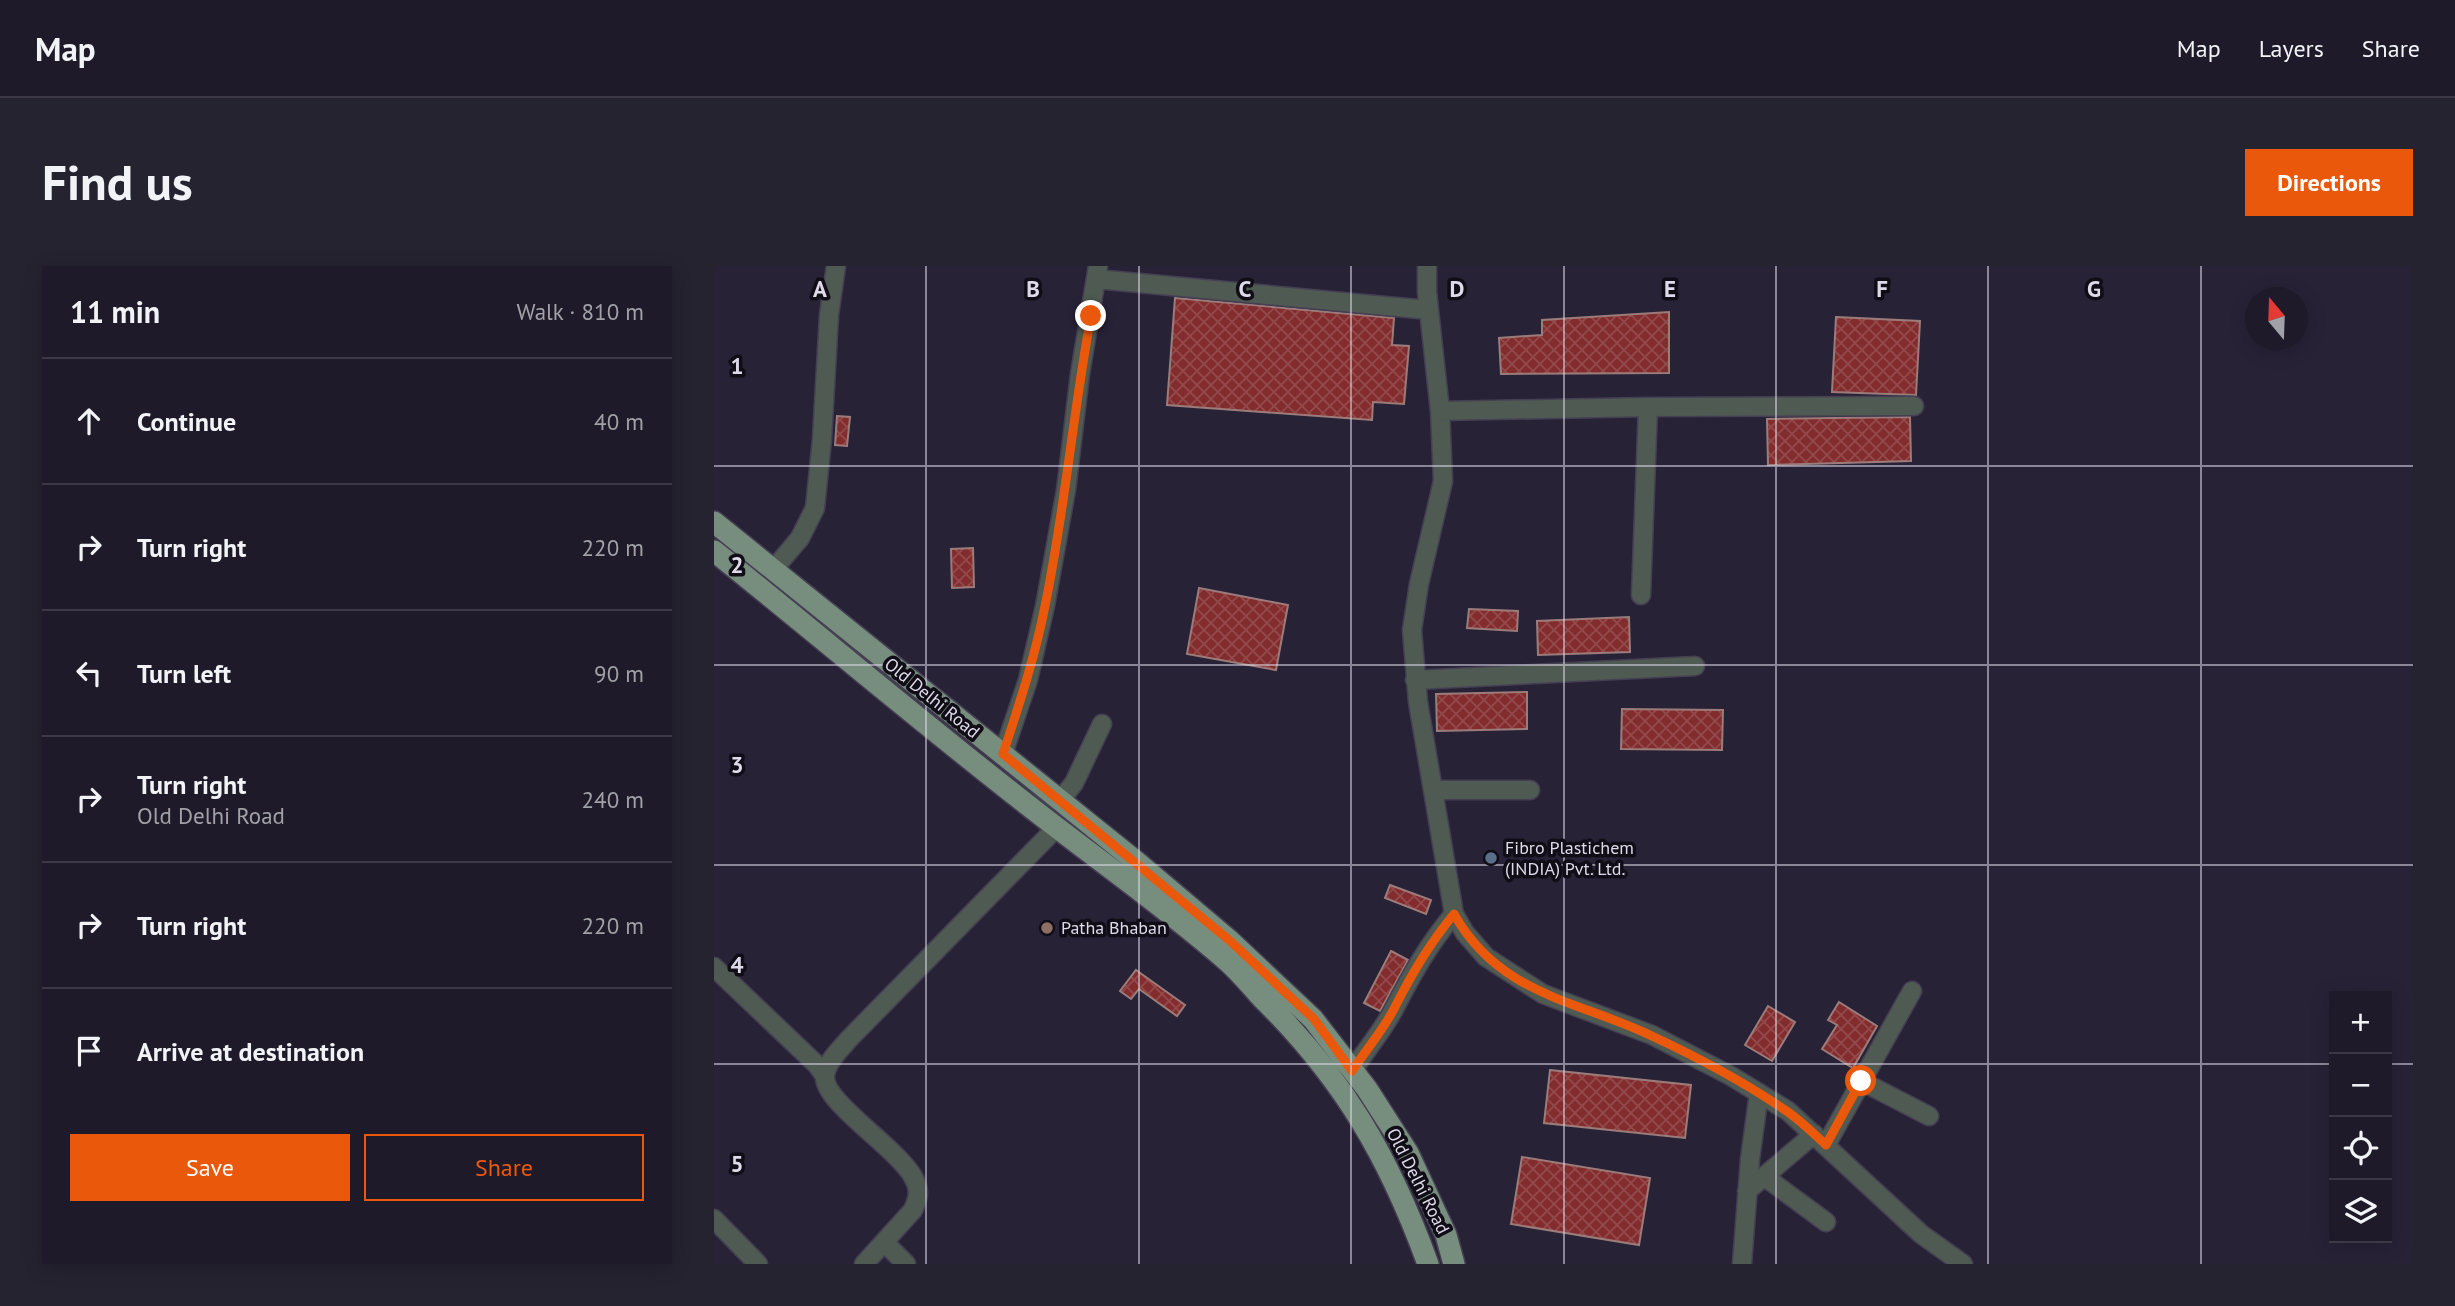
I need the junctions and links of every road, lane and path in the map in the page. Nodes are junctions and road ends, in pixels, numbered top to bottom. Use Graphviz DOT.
graph roads {
  1 [pos="836,266"];
  2 [pos="1427,266"];
  3 [pos="1097,273"];
  4 [pos="1429,310"];
  5 [pos="1914,406"];
  6 [pos="1648,407"];
  7 [pos="1440,411"];
  8 [pos="714,523"];
  9 [pos="714,551"];
  10 [pos="773,570"];
  11 [pos="1641,595"];
  12 [pos="1695,666"];
  13 [pos="1415,680"];
  14 [pos="1102,724"];
  15 [pos="1003,754"];
  16 [pos="1433,790"];
  17 [pos="1530,790"];
  18 [pos="1060,801"];
  19 [pos="1056,827"];
  20 [pos="1454,914"];
  21 [pos="715,971"];
  22 [pos="1912,991"];
  23 [pos="1352,1071"];
  24 [pos="825,1076"];
  25 [pos="1861,1081"];
  26 [pos="1759,1093"];
  27 [pos="1928,1116"];
  28 [pos="1820,1140"];
  29 [pos="1765,1177"];
  30 [pos="1747,1191"];
  31 [pos="714,1219"];
  32 [pos="1826,1222"];
  33 [pos="885,1243"];
  34 [pos="758,1264"];
  35 [pos="864,1264"];
  36 [pos="906,1264"];
  37 [pos="1428,1264"];
  38 [pos="1454,1264"];
  39 [pos="1742,1264"];
  40 [pos="1963,1264"];
  1 -- 10 [label="street"];
  2 -- 4 [label="street"];
  3 -- 4 [label="street"];
  3 -- 15 [label="street"];
  4 -- 7 [label="street"];
  5 -- 6 [label="street"];
  6 -- 7 [label="street"];
  6 -- 11 [label="street"];
  7 -- 13 [label="street"];
  8 -- 10 [label="main road, Old Delhi Road"];
  9 -- 19 [label="main road, Old Delhi Road"];
  10 -- 15 [label="main road, Old Delhi Road"];
  12 -- 13 [label="street"];
  13 -- 16 [label="street"];
  14 -- 18 [label="street"];
  15 -- 18 [label="main road, Old Delhi Road"];
  16 -- 17 [label="street"];
  16 -- 20 [label="street"];
  18 -- 23 [label="main road, Old Delhi Road"];
  19 -- 24 [label="street"];
  19 -- 37 [label="main road, Old Delhi Road"];
  20 -- 23 [label="street"];
  20 -- 26 [label="street"];
  21 -- 24 [label="street"];
  22 -- 25 [label="street"];
  23 -- 38 [label="main road, Old Delhi Road"];
  24 -- 33 [label="street"];
  25 -- 27 [label="street"];
  25 -- 28 [label="street"];
  26 -- 28 [label="street"];
  26 -- 30 [label="street"];
  28 -- 29 [label="street"];
  28 -- 40 [label="street"];
  29 -- 30 [label="street"];
  29 -- 32 [label="street"];
  30 -- 39 [label="street"];
  31 -- 34 [label="street"];
  33 -- 35 [label="street"];
  33 -- 36 [label="street"];
}
